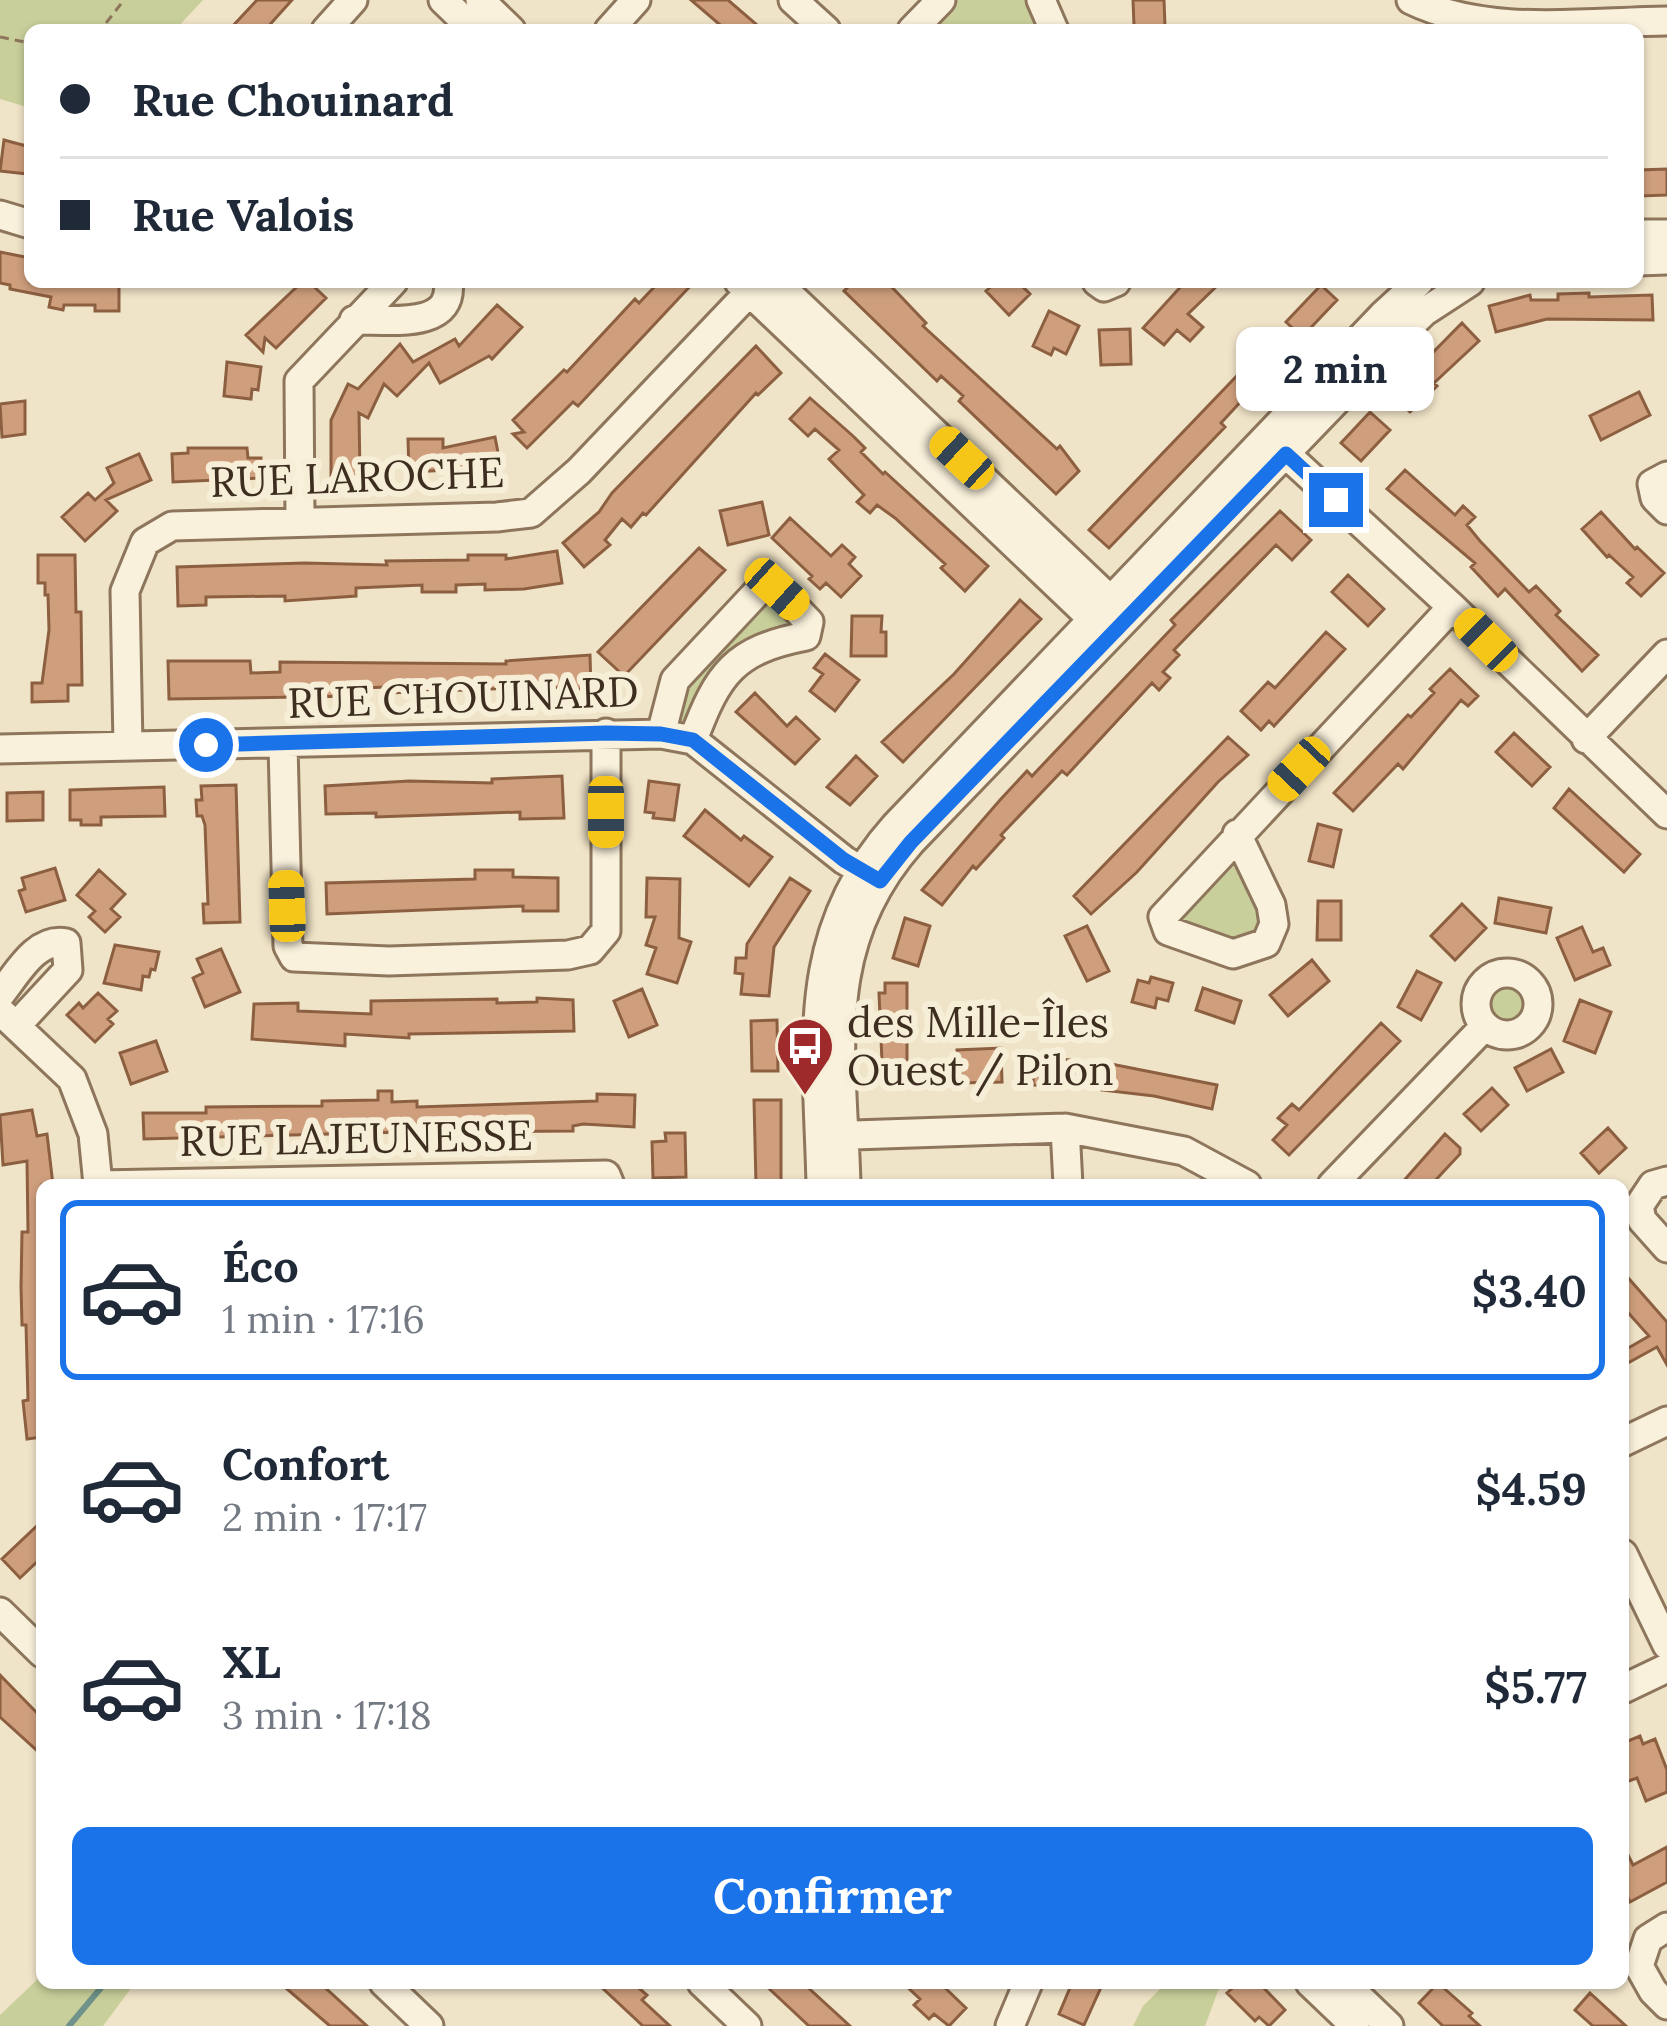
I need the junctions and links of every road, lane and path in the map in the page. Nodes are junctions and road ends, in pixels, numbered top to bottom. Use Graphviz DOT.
graph roads {
  1 [pos="124,0"];
  2 [pos="353,0"];
  3 [pos="443,0"];
  4 [pos="480,0"];
  5 [pos="636,0"];
  6 [pos="793,0"];
  7 [pos="941,0"];
  8 [pos="1412,0"];
  9 [pos="1667,21"];
  10 [pos="104,24"];
  11 [pos="331,24"];
  12 [pos="469,24"];
  13 [pos="505,24"];
  14 [pos="614,24"];
  15 [pos="819,24"];
  16 [pos="918,24"];
  17 [pos="387,288"];
  18 [pos="449,288"];
  19 [pos="746,288"];
  20 [pos="752,288"];
  21 [pos="782,288"];
  22 [pos="1411,292"];
  23 [pos="354,320"];
  24 [pos="1277,445"];
  25 [pos="1667,476"];
  26 [pos="1667,509"];
  27 [pos="300,520"];
  28 [pos="1452,607"];
  29 [pos="1110,618"];
  30 [pos="1667,654"];
  31 [pos="606,733"];
  32 [pos="661,734"];
  33 [pos="1586,739"];
  34 [pos="693,740"];
  35 [pos="128,745"];
  36 [pos="283,745"];
  37 [pos="0,749"];
  38 [pos="1667,814"];
  39 [pos="1237,834"];
  40 [pos="870,876"];
  41 [pos="0,995"];
  42 [pos="8,1019"];
  43 [pos="1485,1026"];
  44 [pos="1065,1128"];
  45 [pos="832,1136"];
  46 [pos="97,1179"];
  47 [pos="483,1179"];
  48 [pos="608,1179"];
  49 [pos="822,1179"];
  50 [pos="844,1179"];
  51 [pos="1068,1179"];
  52 [pos="1236,1179"];
  53 [pos="1338,1179"];
  54 [pos="1667,1181"];
  55 [pos="1667,1248"];
  56 [pos="1667,1420"];
  57 [pos="1629,1439"];
  58 [pos="1629,1566"];
  59 [pos="0,1612"];
  60 [pos="36,1636"];
  61 [pos="1667,1645"];
  62 [pos="1667,1668"];
  63 [pos="1629,1687"];
  64 [pos="1667,1927"];
  65 [pos="390,1989"];
  66 [pos="708,1989"];
  67 [pos="1018,1989"];
  68 [pos="1316,1989"];
  69 [pos="1350,1989"];
  70 [pos="1667,2005"];
  71 [pos="429,2026"];
  72 [pos="748,2026"];
  73 [pos="1010,2026"];
  74 [pos="1355,2026"];
  75 [pos="1389,2026"];
  1 -- 10 [label="path"];
  2 -- 11 [label="street"];
  3 -- 12 [label="street"];
  4 -- 13 [label="street"];
  5 -- 14 [label="street"];
  6 -- 15 [label="street"];
  7 -- 16 [label="street"];
  8 -- 9 [label="street"];
  17 -- 23 [label="street"];
  18 -- 23 [label="street"];
  19 -- 27 [label="street, RUE LAROCHE"];
  20 -- 29 [label="street"];
  21 -- 29 [label="street"];
  22 -- 24 [label="street"];
  23 -- 27 [label="street"];
  24 -- 28 [label="street"];
  24 -- 29 [label="street"];
  25 -- 26 [label="street"];
  27 -- 35 [label="street, RUE LAROCHE"];
  28 -- 33 [label="street"];
  28 -- 39 [label="street"];
  29 -- 40 [label="street"];
  30 -- 33 [label="street"];
  31 -- 32 [label="street, RUE CHOUINARD"];
  31 -- 36 [label="street, RUE CHOUINARD"];
  31 -- 36 [label="street"];
  32 -- 34 [label="street, RUE CHOUINARD"];
  32 -- 34 [label="street"];
  33 -- 38 [label="street"];
  34 -- 40 [label="street, RUE CHOUINARD"];
  35 -- 36 [label="street, RUE CHOUINARD"];
  35 -- 37 [label="street, RUE CHOUINARD"];
  39 -- 39 [label="street"];
  40 -- 45 [label="street"];
  41 -- 42 [label="street"];
  42 -- 46 [label="street"];
  43 -- 53 [label="street"];
  44 -- 45 [label="street"];
  44 -- 51 [label="street"];
  44 -- 52 [label="street"];
  45 -- 49 [label="street"];
  45 -- 50 [label="street"];
  47 -- 48 [label="street, RUE LAJEUNESSE"];
  54 -- 55 [label="street"];
  56 -- 57 [label="street"];
  58 -- 61 [label="street"];
  59 -- 60 [label="street"];
  62 -- 63 [label="street"];
  64 -- 70 [label="street"];
  65 -- 71 [label="street"];
  66 -- 72 [label="street"];
  67 -- 73 [label="street"];
  68 -- 74 [label="street"];
  69 -- 75 [label="street"];
}
